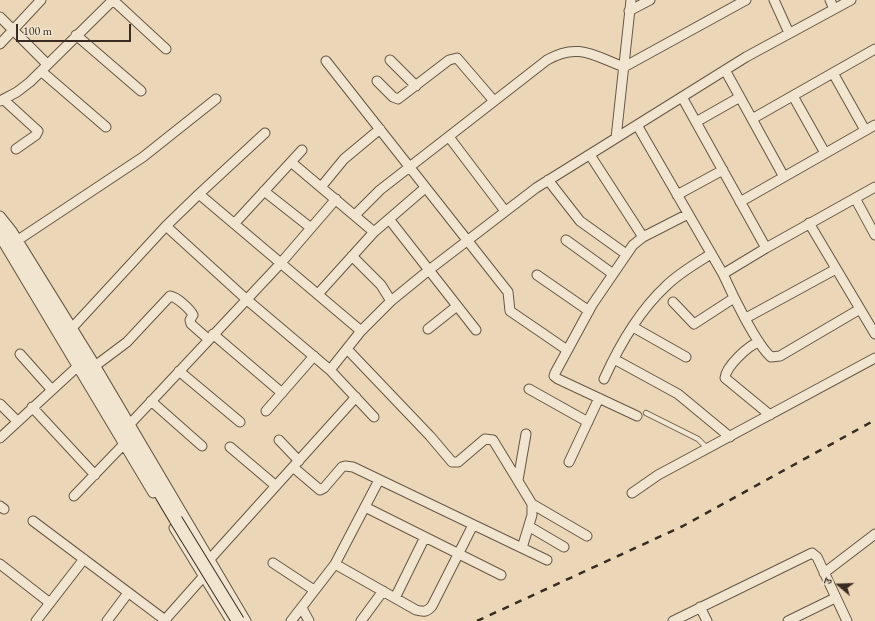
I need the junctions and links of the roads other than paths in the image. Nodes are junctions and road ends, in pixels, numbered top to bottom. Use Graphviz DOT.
graph roads {
  1 [pos="40,0"];
  2 [pos="113,0"];
  3 [pos="630,0"];
  4 [pos="650,0"];
  5 [pos="746,0"];
  6 [pos="774,0"];
  7 [pos="830,0"];
  8 [pos="851,0"];
  9 [pos="732,3"];
  10 [pos="834,9"];
  11 [pos="629,12"];
  12 [pos="0,17"];
  13 [pos="13,30"];
  14 [pos="789,33"];
  15 [pos="76,35"];
  16 [pos="0,44"];
  17 [pos="166,49"];
  18 [pos="875,49"];
  19 [pos="390,60"];
  20 [pos="326,62"];
  21 [pos="624,67"];
  22 [pos="44,68"];
  23 [pos="725,70"];
  24 [pos="833,73"];
  25 [pos="377,81"];
  26 [pos="416,86"];
  27 [pos="141,91"];
  28 [pos="793,96"];
  29 [pos="682,97"];
  30 [pos="740,97"];
  31 [pos="216,99"];
  32 [pos="2,101"];
  33 [pos="494,101"];
  34 [pos="752,119"];
  35 [pos="696,122"];
  36 [pos="875,124"];
  37 [pos="637,125"];
  38 [pos="106,127"];
  39 [pos="380,129"];
  40 [pos="865,130"];
  41 [pos="265,133"];
  42 [pos="448,137"];
  43 [pos="616,138"];
  44 [pos="16,149"];
  45 [pos="302,150"];
  46 [pos="826,153"];
  47 [pos="590,155"];
  48 [pos="291,162"];
  49 [pos="409,167"];
  50 [pos="723,170"];
  51 [pos="784,176"];
  52 [pos="548,180"];
  53 [pos="875,186"];
  54 [pos="321,187"];
  55 [pos="425,188"];
  56 [pos="264,191"];
  57 [pos="199,194"];
  58 [pos="677,195"];
  59 [pos="855,198"];
  60 [pos="336,199"];
  61 [pos="740,202"];
  62 [pos="505,211"];
  63 [pos="688,214"];
  64 [pos="355,215"];
  65 [pos="0,216"];
  66 [pos="389,219"];
  67 [pos="809,223"];
  68 [pos="0,224"];
  69 [pos="234,224"];
  70 [pos="166,226"];
  71 [pos="311,228"];
  72 [pos="374,232"];
  73 [pos="875,235"];
  74 [pos="643,236"];
  75 [pos="0,237"];
  76 [pos="18,240"];
  77 [pos="468,240"];
  78 [pos="566,240"];
  79 [pos="766,248"];
  80 [pos="626,254"];
  81 [pos="711,254"];
  82 [pos="352,256"];
  83 [pos="280,264"];
  84 [pos="836,269"];
  85 [pos="429,270"];
  86 [pos="613,274"];
  87 [pos="723,274"];
  88 [pos="537,275"];
  89 [pos="318,294"];
  90 [pos="734,298"];
  91 [pos="246,299"];
  92 [pos="391,301"];
  93 [pos="673,302"];
  94 [pos="457,306"];
  95 [pos="860,309"];
  96 [pos="589,311"];
  97 [pos="746,318"];
  98 [pos="633,327"];
  99 [pos="72,328"];
  100 [pos="428,329"];
  101 [pos="476,330"];
  102 [pos="361,331"];
  103 [pos="875,334"];
  104 [pos="211,337"];
  105 [pos="759,342"];
  106 [pos="347,349"];
  107 [pos="567,350"];
  108 [pos="20,354"];
  109 [pos="314,356"];
  110 [pos="686,357"];
  111 [pos="875,358"];
  112 [pos="614,359"];
  113 [pos="95,366"];
  114 [pos="77,367"];
  115 [pos="330,370"];
  116 [pos="179,371"];
  117 [pos="604,379"];
  118 [pos="52,390"];
  119 [pos="529,390"];
  120 [pos="282,393"];
  121 [pos="356,397"];
  122 [pos="599,398"];
  123 [pos="151,401"];
  124 [pos="0,404"];
  125 [pos="32,407"];
  126 [pos="266,411"];
  127 [pos="642,414"];
  128 [pos="770,415"];
  129 [pos="374,417"];
  130 [pos="17,421"];
  131 [pos="240,422"];
  132 [pos="588,422"];
  133 [pos="130,424"];
  134 [pos="526,434"];
  135 [pos="730,437"];
  136 [pos="0,438"];
  137 [pos="278,440"];
  138 [pos="124,444"];
  139 [pos="202,446"];
  140 [pos="230,447"];
  141 [pos="708,449"];
  142 [pos="569,462"];
  143 [pos="296,464"];
  144 [pos="95,475"];
  145 [pos="379,480"];
  146 [pos="518,480"];
  147 [pos="276,486"];
  148 [pos="632,493"];
  149 [pos="74,496"];
  150 [pos="532,504"];
  151 [pos="365,508"];
  152 [pos="33,521"];
  153 [pos="474,525"];
  154 [pos="530,527"];
  155 [pos="875,534"];
  156 [pos="587,536"];
  157 [pos="425,538"];
  158 [pos="564,547"];
  159 [pos="522,548"];
  160 [pos="458,554"];
  161 [pos="84,559"];
  162 [pos="210,559"];
  163 [pos="547,560"];
  164 [pos="273,563"];
  165 [pos="0,564"];
  166 [pos="335,564"];
  167 [pos="197,566"];
  168 [pos="824,573"];
  169 [pos="501,575"];
  170 [pos="203,577"];
  171 [pos="314,590"];
  172 [pos="383,591"];
  173 [pos="128,593"];
  174 [pos="395,598"];
  175 [pos="835,598"];
  176 [pos="50,603"];
  177 [pos="700,607"];
  178 [pos="302,608"];
  179 [pos="36,621"];
  180 [pos="107,621"];
  181 [pos="164,621"];
  182 [pos="231,621"];
  183 [pos="238,621"];
  184 [pos="246,621"];
  185 [pos="292,621"];
  186 [pos="309,621"];
  187 [pos="362,621"];
  188 [pos="672,621"];
  189 [pos="707,621"];
  190 [pos="788,621"];
  191 [pos="847,621"];
  1 -- 13 [label="street"];
  2 -- 15 [label="street"];
  2 -- 17 [label="street"];
  3 -- 11 [label="street"];
  4 -- 11 [label="street"];
  5 -- 9 [label="street"];
  6 -- 14 [label="street"];
  7 -- 10 [label="street"];
  8 -- 10 [label="street"];
  9 -- 21 [label="street"];
  10 -- 14 [label="street"];
  11 -- 21 [label="street"];
  12 -- 13 [label="street"];
  13 -- 16 [label="street"];
  13 -- 22 [label="street"];
  14 -- 23 [label="street"];
  15 -- 22 [label="street"];
  15 -- 27 [label="street"];
  18 -- 24 [label="street"];
  19 -- 26 [label="street"];
  20 -- 39 [label="street"];
  21 -- 33 [label="street"];
  21 -- 43 [label="street"];
  22 -- 32 [label="street"];
  22 -- 38 [label="street"];
  23 -- 29 [label="street"];
  23 -- 30 [label="street"];
  24 -- 28 [label="street"];
  24 -- 40 [label="street"];
  25 -- 26 [label="street"];
  26 -- 33 [label="street"];
  28 -- 34 [label="street"];
  28 -- 46 [label="street"];
  29 -- 35 [label="street"];
  29 -- 37 [label="street"];
  30 -- 34 [label="street"];
  30 -- 35 [label="street"];
  31 -- 76 [label="street"];
  32 -- 44 [label="street"];
  33 -- 42 [label="street"];
  34 -- 51 [label="street"];
  35 -- 50 [label="street"];
  36 -- 40 [label="street"];
  37 -- 43 [label="street"];
  37 -- 58 [label="street"];
  39 -- 49 [label="street"];
  39 -- 54 [label="street"];
  40 -- 46 [label="street"];
  41 -- 57 [label="street"];
  42 -- 49 [label="street"];
  42 -- 62 [label="street"];
  43 -- 47 [label="street"];
  45 -- 48 [label="street"];
  46 -- 51 [label="street"];
  47 -- 52 [label="street"];
  47 -- 74 [label="street"];
  48 -- 54 [label="street"];
  48 -- 56 [label="street"];
  49 -- 55 [label="street"];
  49 -- 64 [label="street"];
  50 -- 58 [label="street"];
  50 -- 61 [label="street"];
  51 -- 61 [label="street"];
  52 -- 62 [label="street"];
  52 -- 80 [label="street"];
  53 -- 59 [label="street"];
  54 -- 60 [label="street"];
  55 -- 66 [label="street"];
  55 -- 77 [label="street"];
  56 -- 69 [label="street"];
  56 -- 71 [label="street"];
  57 -- 69 [label="street"];
  57 -- 70 [label="street"];
  58 -- 63 [label="street"];
  59 -- 67 [label="street"];
  59 -- 73 [label="street"];
  60 -- 64 [label="street"];
  60 -- 71 [label="street"];
  61 -- 79 [label="street"];
  62 -- 77 [label="street"];
  63 -- 74 [label="street"];
  63 -- 81 [label="street"];
  64 -- 72 [label="street"];
  65 -- 76 [label="street"];
  66 -- 72 [label="street"];
  66 -- 85 [label="street"];
  67 -- 79 [label="street"];
  67 -- 84 [label="street"];
  68 -- 183 [label="main road, bridge"];
  69 -- 83 [label="street"];
  70 -- 91 [label="street"];
  70 -- 99 [label="street"];
  71 -- 83 [label="street"];
  72 -- 82 [label="street"];
  74 -- 80 [label="street"];
  75 -- 114 [label="street"];
  76 -- 99 [label="street"];
  77 -- 85 [label="street"];
  77 -- 107 [label="street"];
  78 -- 86 [label="street"];
  79 -- 87 [label="street"];
  80 -- 86 [label="street"];
  81 -- 87 [label="street"];
  81 -- 98 [label="street"];
  82 -- 89 [label="street"];
  82 -- 92 [label="street"];
  83 -- 89 [label="street"];
  83 -- 91 [label="street"];
  84 -- 95 [label="street"];
  84 -- 97 [label="street"];
  85 -- 92 [label="street"];
  85 -- 94 [label="street"];
  86 -- 96 [label="street"];
  87 -- 90 [label="street"];
  88 -- 96 [label="street"];
  89 -- 102 [label="street"];
  90 -- 93 [label="street"];
  90 -- 97 [label="street"];
  91 -- 104 [label="street"];
  91 -- 109 [label="street"];
  92 -- 102 [label="street"];
  94 -- 100 [label="street"];
  94 -- 101 [label="street"];
  95 -- 103 [label="street"];
  95 -- 105 [label="street"];
  96 -- 107 [label="street"];
  97 -- 105 [label="street"];
  98 -- 110 [label="street"];
  98 -- 112 [label="street"];
  99 -- 113 [label="street"];
  102 -- 106 [label="street"];
  104 -- 113 [label="street"];
  104 -- 116 [label="street"];
  104 -- 120 [label="street"];
  105 -- 128 [label="street"];
  106 -- 115 [label="street"];
  106 -- 146 [label="street"];
  107 -- 122 [label="street"];
  108 -- 118 [label="street"];
  109 -- 115 [label="street"];
  109 -- 120 [label="street"];
  111 -- 128 [label="street"];
  112 -- 117 [label="street"];
  112 -- 135 [label="street"];
  113 -- 133 [label="street"];
  114 -- 118 [label="street"];
  114 -- 138 [label="street"];
  115 -- 121 [label="street"];
  116 -- 123 [label="street"];
  116 -- 131 [label="street"];
  118 -- 125 [label="street"];
  119 -- 132 [label="street"];
  120 -- 126 [label="street"];
  121 -- 129 [label="street"];
  121 -- 143 [label="street"];
  122 -- 127 [label="street"];
  122 -- 132 [label="street"];
  123 -- 133 [label="street"];
  123 -- 139 [label="street"];
  124 -- 130 [label="street"];
  125 -- 130 [label="street"];
  125 -- 144 [label="street"];
  127 -- 141 [label="lane"];
  128 -- 135 [label="street"];
  130 -- 136 [label="street"];
  132 -- 142 [label="street"];
  133 -- 162 [label="street"];
  134 -- 146 [label="street"];
  135 -- 141 [label="street"];
  137 -- 143 [label="street"];
  138 -- 144 [label="street"];
  138 -- 167 [label="street"];
  140 -- 147 [label="street"];
  141 -- 148 [label="street"];
  143 -- 145 [label="street"];
  143 -- 147 [label="street"];
  144 -- 149 [label="street"];
  145 -- 151 [label="street"];
  145 -- 153 [label="street"];
  146 -- 150 [label="street"];
  147 -- 162 [label="street"];
  150 -- 154 [label="street"];
  150 -- 156 [label="street"];
  151 -- 157 [label="street"];
  151 -- 166 [label="street"];
  152 -- 161 [label="street"];
  153 -- 159 [label="street"];
  153 -- 160 [label="street"];
  154 -- 158 [label="street"];
  154 -- 159 [label="street"];
  155 -- 168 [label="street"];
  157 -- 160 [label="street"];
  157 -- 174 [label="street"];
  159 -- 163 [label="street"];
  160 -- 169 [label="street"];
  160 -- 174 [label="street"];
  161 -- 173 [label="street"];
  161 -- 176 [label="street"];
  162 -- 167 [label="street"];
  162 -- 184 [label="street"];
  164 -- 171 [label="street"];
  165 -- 176 [label="street"];
  166 -- 171 [label="street"];
  166 -- 172 [label="street"];
  167 -- 170 [label="street"];
  168 -- 175 [label="street"];
  168 -- 177 [label="street"];
  170 -- 181 [label="street"];
  170 -- 182 [label="street"];
  171 -- 178 [label="street"];
  172 -- 174 [label="street"];
  172 -- 187 [label="street"];
  173 -- 180 [label="street"];
  173 -- 181 [label="street"];
  175 -- 190 [label="street"];
  175 -- 191 [label="street"];
  176 -- 179 [label="street"];
  177 -- 188 [label="street"];
  177 -- 189 [label="street"];
  178 -- 185 [label="street"];
  178 -- 186 [label="street"];
}
